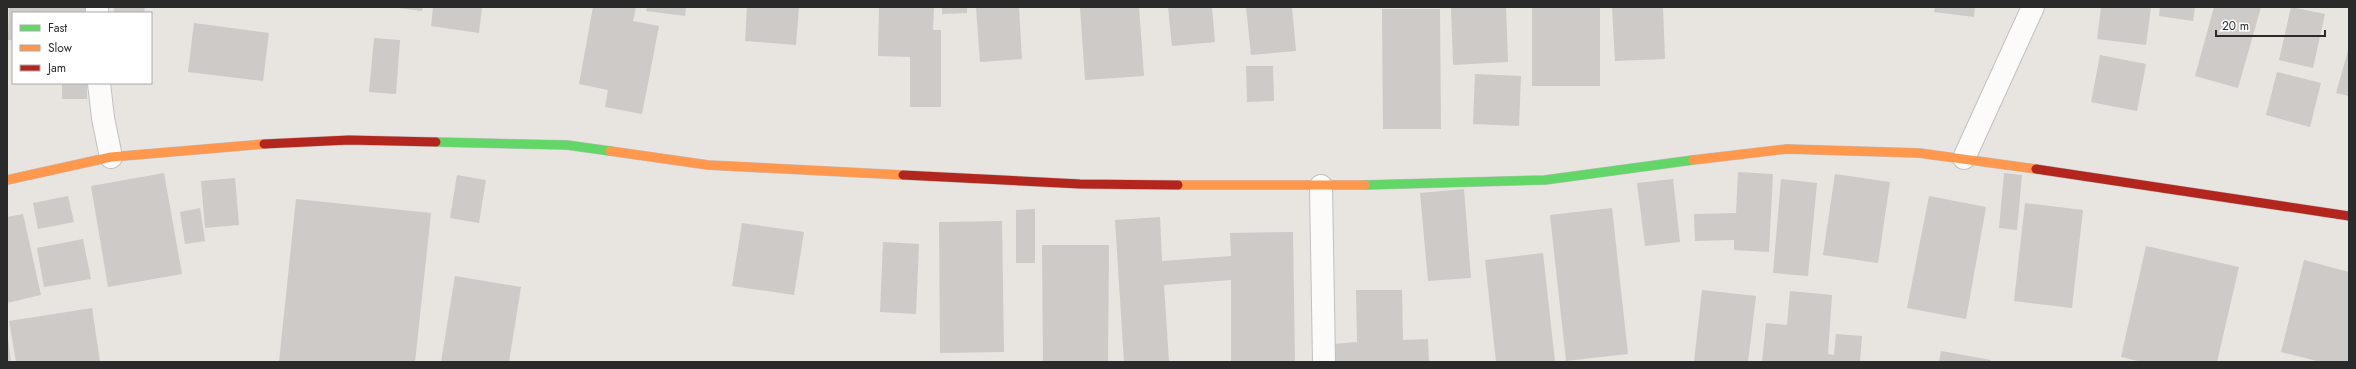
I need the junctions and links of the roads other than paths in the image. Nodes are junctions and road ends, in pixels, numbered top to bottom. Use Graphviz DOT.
graph roads {
  1 [pos="2033,7"];
  2 [pos="99,84"];
  3 [pos="111,157"];
  4 [pos="1964,158"];
  5 [pos="7,180"];
  6 [pos="1321,186"];
  7 [pos="2349,216"];
  8 [pos="1324,362"];
  1 -- 4 [label="street"];
  2 -- 3 [label="street"];
  3 -- 5 [label="street"];
  3 -- 6 [label="street"];
  4 -- 6 [label="street"];
  4 -- 7 [label="street"];
  6 -- 8 [label="street"];
}
